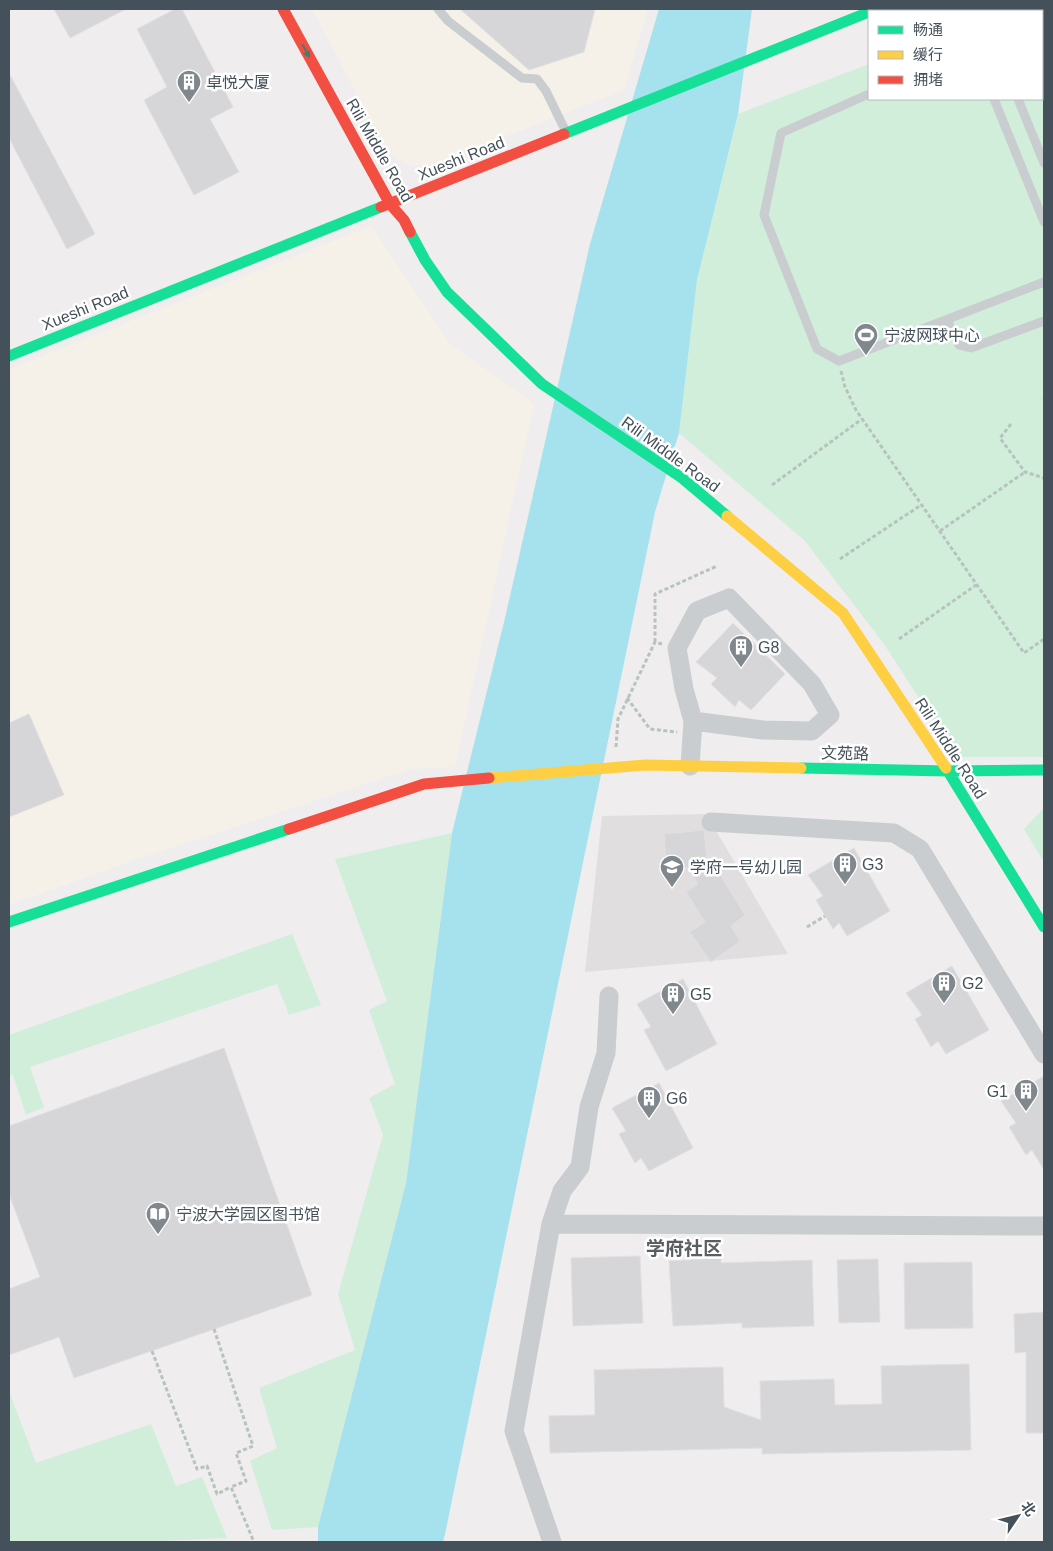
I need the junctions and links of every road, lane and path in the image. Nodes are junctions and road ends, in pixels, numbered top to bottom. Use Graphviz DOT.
graph roads {
  1 [pos="283,9"];
  2 [pos="438,9"];
  3 [pos="868,13"];
  4 [pos="868,94"];
  5 [pos="994,100"];
  6 [pos="1018,100"];
  7 [pos="566,132"];
  8 [pos="1044,163"];
  9 [pos="402,194"];
  10 [pos="390,204"];
  11 [pos="404,220"];
  12 [pos="1044,222"];
  13 [pos="1044,282"];
  14 [pos="948,320"];
  15 [pos="1044,321"];
  16 [pos="9,356"];
  17 [pos="839,361"];
  18 [pos="862,419"];
  19 [pos="1012,424"];
  20 [pos="1025,472"];
  21 [pos="1044,478"];
  22 [pos="772,485"];
  23 [pos="921,505"];
  24 [pos="940,531"];
  25 [pos="840,559"];
  26 [pos="717,566"];
  27 [pos="976,585"];
  28 [pos="899,639"];
  29 [pos="1044,639"];
  30 [pos="654,642"];
  31 [pos="677,648"];
  32 [pos="627,698"];
  33 [pos="692,728"];
  34 [pos="616,750"];
  35 [pos="690,766"];
  36 [pos="948,770"];
  37 [pos="1044,770"];
  38 [pos="711,822"];
  39 [pos="825,916"];
  40 [pos="9,922"];
  41 [pos="807,927"];
  42 [pos="1044,927"];
  43 [pos="609,996"];
  44 [pos="1044,1054"];
  45 [pos="551,1224"];
  46 [pos="1044,1226"];
  47 [pos="214,1329"];
  48 [pos="152,1351"];
  49 [pos="231,1487"];
  50 [pos="254,1542"];
  51 [pos="552,1542"];
  1 -- 10 [label="street, Rili Middle Road, one-way"];
  2 -- 7 [label="lane"];
  3 -- 7 [label="street, Xueshi Road"];
  4 -- 17 [label="lane"];
  5 -- 12 [label="lane"];
  6 -- 8 [label="lane"];
  7 -- 9 [label="street, Xueshi Road"];
  9 -- 10 [label="street, Xueshi Road"];
  9 -- 11 [label="street"];
  10 -- 11 [label="street, Rili Middle Road"];
  10 -- 16 [label="street, Xueshi Road"];
  11 -- 36 [label="street, Rili Middle Road"];
  13 -- 14 [label="lane"];
  14 -- 15 [label="lane"];
  14 -- 17 [label="lane"];
  17 -- 18 [label="path"];
  18 -- 22 [label="path"];
  18 -- 23 [label="path"];
  19 -- 20 [label="path"];
  20 -- 21 [label="path"];
  20 -- 24 [label="path"];
  23 -- 24 [label="path"];
  23 -- 25 [label="path"];
  24 -- 27 [label="path"];
  26 -- 30 [label="path"];
  27 -- 28 [label="path"];
  27 -- 29 [label="path"];
  30 -- 31 [label="path"];
  30 -- 32 [label="path"];
  31 -- 33 [label="street"];
  31 -- 33 [label="street"];
  32 -- 33 [label="path"];
  32 -- 34 [label="path"];
  33 -- 35 [label="street"];
  35 -- 36 [label="street, 文苑路"];
  35 -- 40 [label="street, 文苑路"];
  36 -- 37 [label="street, 文苑路"];
  36 -- 42 [label="street, Rili Middle Road"];
  38 -- 44 [label="street"];
  39 -- 41 [label="path"];
  43 -- 45 [label="street"];
  45 -- 46 [label="street"];
  45 -- 51 [label="street"];
  47 -- 49 [label="path"];
  48 -- 49 [label="path"];
  49 -- 50 [label="path"];
}
